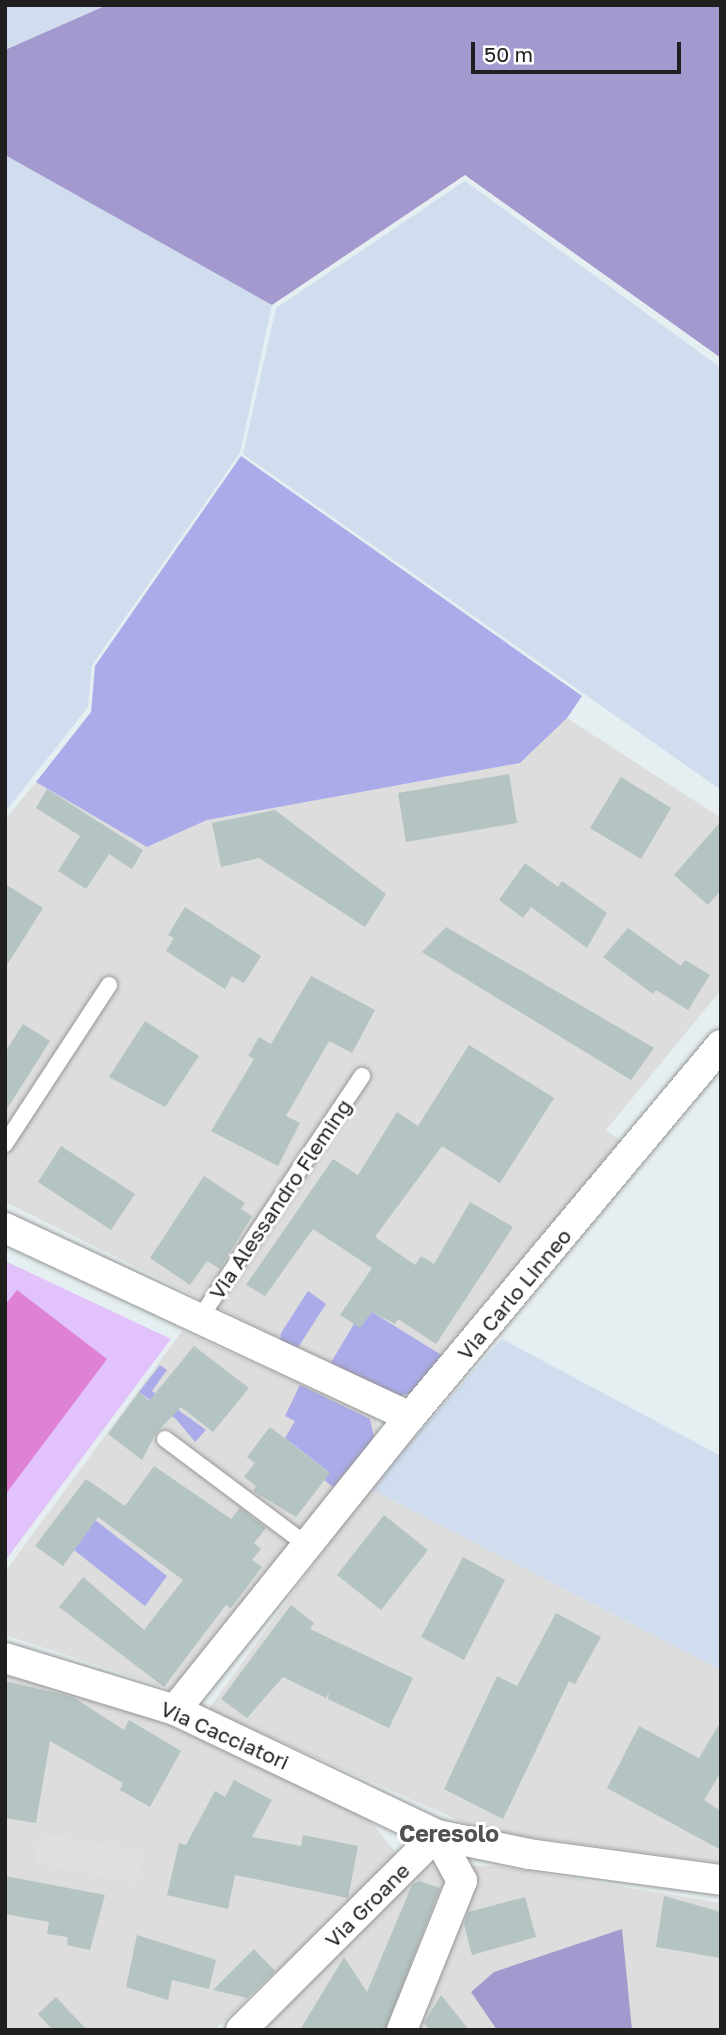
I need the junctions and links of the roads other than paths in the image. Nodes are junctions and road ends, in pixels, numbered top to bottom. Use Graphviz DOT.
graph roads {
  1 [pos="109,985"];
  2 [pos="721,1045"];
  3 [pos="362,1076"];
  4 [pos="5,1144"];
  5 [pos="5,1228"];
  6 [pos="198,1321"];
  7 [pos="410,1417"];
  8 [pos="165,1439"];
  9 [pos="308,1546"];
  10 [pos="5,1658"];
  11 [pos="175,1710"];
  12 [pos="437,1835"];
  13 [pos="721,1880"];
  14 [pos="242,2030"];
  15 [pos="402,2030"];
  1 -- 4 [label="lane"];
  2 -- 7 [label="street, Via Carlo Linneo"];
  3 -- 6 [label="lane, Via Alessandro Fleming"];
  5 -- 6 [label="street, Via Alessandro Fleming"];
  6 -- 7 [label="street, Via Alessandro Fleming"];
  7 -- 9 [label="street, Via Carlo Linneo"];
  8 -- 9 [label="lane"];
  9 -- 11 [label="street, Via Carlo Linneo"];
  10 -- 11 [label="street, Via Cacciatori"];
  11 -- 12 [label="street, Via Cacciatori"];
  12 -- 13 [label="street"];
  12 -- 14 [label="street, Via Groane"];
  12 -- 15 [label="street"];
}
